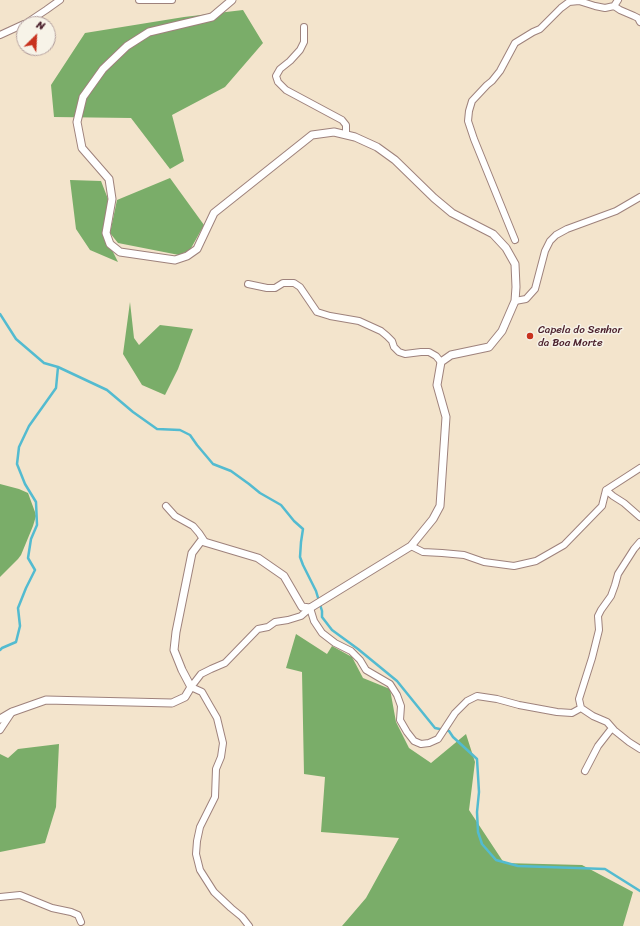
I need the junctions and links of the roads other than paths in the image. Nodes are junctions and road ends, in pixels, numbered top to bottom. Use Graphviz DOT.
graph roads {
  1 [pos="60,0"];
  2 [pos="140,0"];
  3 [pos="172,0"];
  4 [pos="232,0"];
  5 [pos="618,0"];
  6 [pos="614,6"];
  7 [pos="37,16"];
  8 [pos="640,22"];
  9 [pos="304,27"];
  10 [pos="16,28"];
  11 [pos="0,35"];
  12 [pos="346,135"];
  13 [pos="640,197"];
  14 [pos="515,240"];
  15 [pos="248,284"];
  16 [pos="515,301"];
  17 [pos="441,362"];
  18 [pos="640,468"];
  19 [pos="606,490"];
  20 [pos="166,506"];
  21 [pos="640,517"];
  22 [pos="205,542"];
  23 [pos="640,542"];
  24 [pos="411,546"];
  25 [pos="312,607"];
  26 [pos="191,687"];
  27 [pos="581,708"];
  28 [pos="12,712"];
  29 [pos="0,718"];
  30 [pos="612,728"];
  31 [pos="0,730"];
  32 [pos="640,749"];
  33 [pos="585,771"];
  34 [pos="0,897"];
  35 [pos="80,922"];
  36 [pos="249,926"];
  1 -- 7 [label="street"];
  2 -- 3 [label="street"];
  4 -- 12 [label="street"];
  5 -- 6 [label="street"];
  6 -- 8 [label="street"];
  6 -- 14 [label="street"];
  9 -- 12 [label="street"];
  10 -- 11 [label="street"];
  12 -- 16 [label="street"];
  13 -- 16 [label="street"];
  15 -- 17 [label="street"];
  16 -- 17 [label="street"];
  17 -- 24 [label="street"];
  18 -- 19 [label="street"];
  19 -- 21 [label="street"];
  19 -- 24 [label="street"];
  20 -- 22 [label="street"];
  22 -- 25 [label="street"];
  22 -- 26 [label="street"];
  23 -- 27 [label="street"];
  24 -- 25 [label="street"];
  25 -- 26 [label="street"];
  25 -- 27 [label="street"];
  26 -- 28 [label="street"];
  26 -- 36 [label="street"];
  27 -- 30 [label="street"];
  28 -- 29 [label="street"];
  28 -- 31 [label="street"];
  30 -- 32 [label="street"];
  30 -- 33 [label="street"];
  34 -- 35 [label="street"];
}
